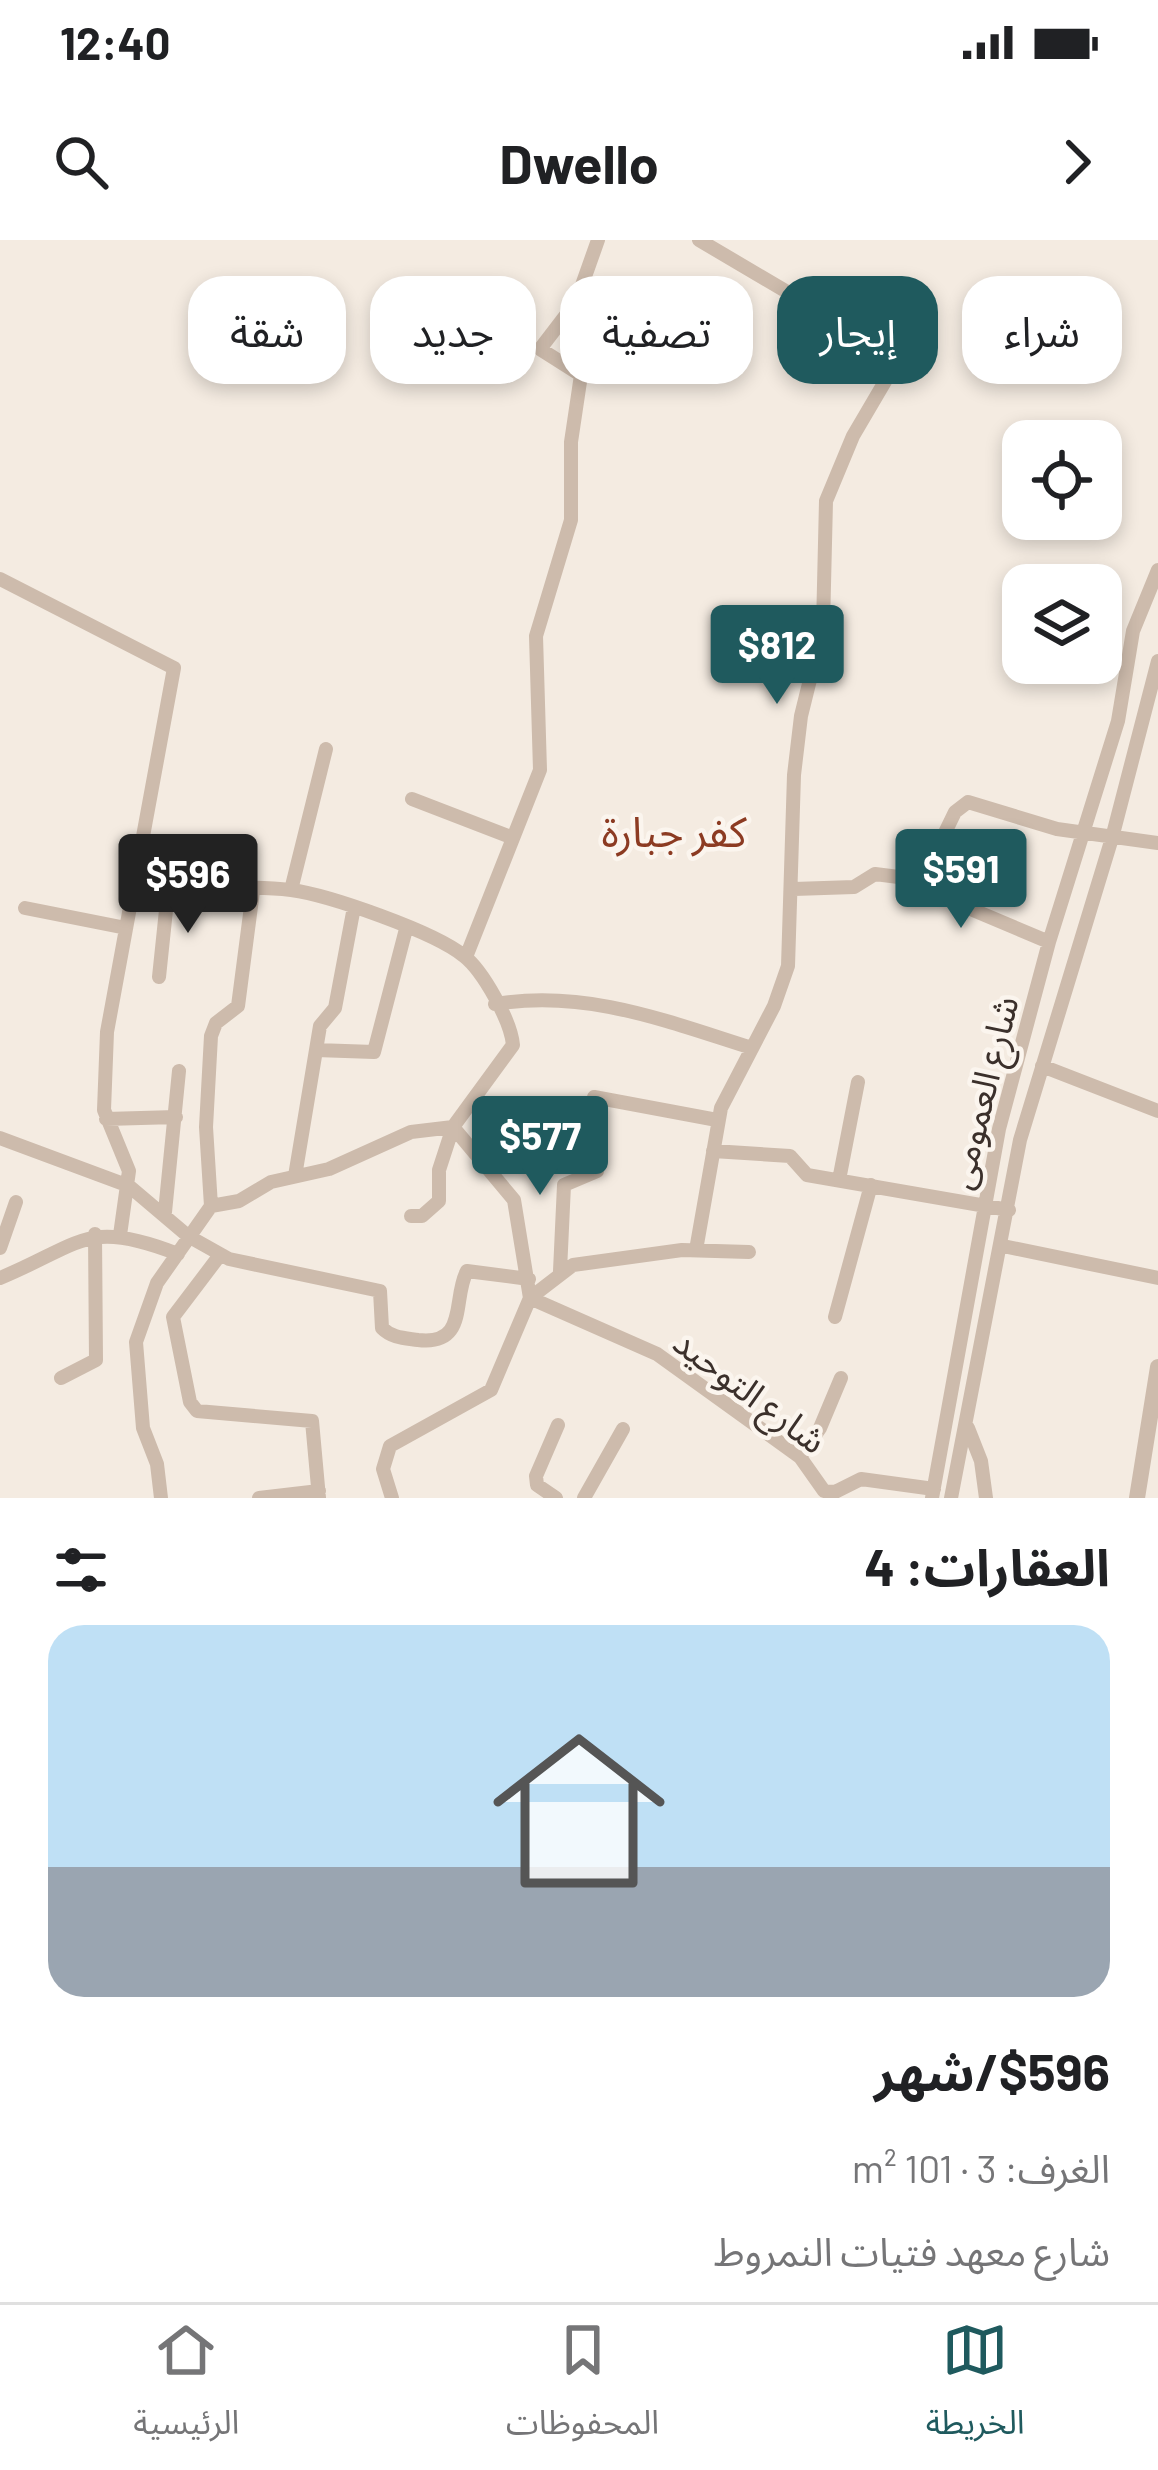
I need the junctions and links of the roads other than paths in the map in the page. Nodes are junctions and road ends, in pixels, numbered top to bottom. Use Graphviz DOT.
graph roads {
  1 [pos="598,240"];
  2 [pos="700,240"];
  3 [pos="585,276"];
  4 [pos="560,323"];
  5 [pos="560,362"];
  6 [pos="580,384"];
  7 [pos="1158,570"];
  8 [pos="0,579"];
  9 [pos="1158,661"];
  10 [pos="326,749"];
  11 [pos="412,799"];
  12 [pos="1085,834"];
  13 [pos="513,838"];
  14 [pos="1109,838"];
  15 [pos="1158,843"];
  16 [pos="922,880"];
  17 [pos="133,889"];
  18 [pos="794,889"];
  19 [pos="291,890"];
  20 [pos="168,891"];
  21 [pos="253,891"];
  22 [pos="354,907"];
  23 [pos="25,908"];
  24 [pos="126,928"];
  25 [pos="406,929"];
  26 [pos="1049,942"];
  27 [pos="466,957"];
  28 [pos="159,977"];
  29 [pos="495,1004"];
  30 [pos="752,1048"];
  31 [pos="316,1050"];
  32 [pos="1042,1066"];
  33 [pos="179,1071"];
  34 [pos="858,1082"];
  35 [pos="594,1097"];
  36 [pos="1158,1111"];
  37 [pos="176,1118"];
  38 [pos="106,1119"];
  39 [pos="717,1120"];
  40 [pos="453,1127"];
  41 [pos="0,1138"];
  42 [pos="597,1145"];
  43 [pos="713,1151"];
  44 [pos="295,1176"];
  45 [pos="839,1180"];
  46 [pos="871,1185"];
  47 [pos="129,1186"];
  48 [pos="16,1202"];
  49 [pos="211,1206"];
  50 [pos="984,1206"];
  51 [pos="1009,1210"];
  52 [pos="165,1212"];
  53 [pos="411,1216"];
  54 [pos="95,1234"];
  55 [pos="120,1234"];
  56 [pos="188,1236"];
  57 [pos="1003,1246"];
  58 [pos="0,1248"];
  59 [pos="696,1250"];
  60 [pos="749,1252"];
  61 [pos="178,1254"];
  62 [pos="220,1255"];
  63 [pos="560,1271"];
  64 [pos="0,1278"];
  65 [pos="1158,1278"];
  66 [pos="529,1280"];
  67 [pos="530,1298"];
  68 [pos="835,1317"];
  69 [pos="1158,1367"];
  70 [pos="61,1378"];
  71 [pos="841,1378"];
  72 [pos="558,1425"];
  73 [pos="968,1427"];
  74 [pos="623,1429"];
  75 [pos="800,1457"];
  76 [pos="933,1493"];
  77 [pos="319,1494"];
  78 [pos="550,1496"];
  79 [pos="161,1498"];
  80 [pos="260,1498"];
  81 [pos="392,1498"];
  82 [pos="584,1498"];
  83 [pos="951,1498"];
  84 [pos="986,1498"];
  85 [pos="1138,1498"];
  1 -- 3 [label="street"];
  2 -- 18 [label="street"];
  4 -- 5 [label="street"];
  6 -- 13 [label="street"];
  7 -- 12 [label="street, شارع العمومى"];
  8 -- 17 [label="street"];
  9 -- 14 [label="street"];
  10 -- 19 [label="street"];
  11 -- 13 [label="street"];
  12 -- 14 [label="street"];
  12 -- 16 [label="street"];
  12 -- 26 [label="street, شارع العمومى"];
  13 -- 27 [label="street"];
  14 -- 15 [label="street"];
  14 -- 32 [label="street"];
  16 -- 18 [label="street"];
  16 -- 26 [label="street"];
  17 -- 20 [label="street"];
  17 -- 24 [label="street"];
  18 -- 30 [label="street"];
  19 -- 21 [label="street"];
  19 -- 22 [label="street"];
  20 -- 21 [label="street"];
  20 -- 28 [label="street"];
  21 -- 49 [label="street"];
  22 -- 25 [label="street"];
  22 -- 31 [label="street"];
  23 -- 24 [label="street"];
  24 -- 38 [label="street"];
  25 -- 27 [label="street"];
  25 -- 31 [label="street"];
  26 -- 50 [label="street, شارع العمومى"];
  27 -- 29 [label="street"];
  29 -- 30 [label="street"];
  29 -- 40 [label="street"];
  30 -- 39 [label="street"];
  31 -- 44 [label="street"];
  32 -- 36 [label="street"];
  32 -- 51 [label="street"];
  33 -- 37 [label="street"];
  34 -- 45 [label="street"];
  35 -- 39 [label="street"];
  37 -- 38 [label="street"];
  37 -- 52 [label="street"];
  38 -- 47 [label="street"];
  39 -- 43 [label="street"];
  40 -- 44 [label="street"];
  40 -- 53 [label="street"];
  40 -- 66 [label="street"];
  41 -- 47 [label="street"];
  42 -- 63 [label="street"];
  43 -- 45 [label="street"];
  43 -- 59 [label="street"];
  44 -- 49 [label="street"];
  45 -- 46 [label="street"];
  46 -- 50 [label="street"];
  46 -- 68 [label="street"];
  47 -- 52 [label="street"];
  47 -- 55 [label="street"];
  48 -- 58 [label="street"];
  49 -- 56 [label="street"];
  50 -- 51 [label="street"];
  50 -- 76 [label="street, شارع العمومى"];
  51 -- 57 [label="street"];
  52 -- 56 [label="street"];
  54 -- 55 [label="street"];
  54 -- 64 [label="street"];
  54 -- 70 [label="street"];
  55 -- 61 [label="street"];
  56 -- 61 [label="street"];
  56 -- 62 [label="street"];
  57 -- 65 [label="street"];
  57 -- 73 [label="street"];
  59 -- 60 [label="street"];
  59 -- 63 [label="street"];
  61 -- 79 [label="street"];
  62 -- 66 [label="street"];
  62 -- 77 [label="street"];
  63 -- 67 [label="street"];
  66 -- 67 [label="street"];
  67 -- 75 [label="street, شارع التوحيد"];
  67 -- 81 [label="street"];
  69 -- 85 [label="street"];
  71 -- 75 [label="street"];
  72 -- 78 [label="street"];
  73 -- 83 [label="street"];
  73 -- 84 [label="street"];
  74 -- 82 [label="street"];
  75 -- 76 [label="street, شارع التوحيد"];
  77 -- 80 [label="street"];
}
